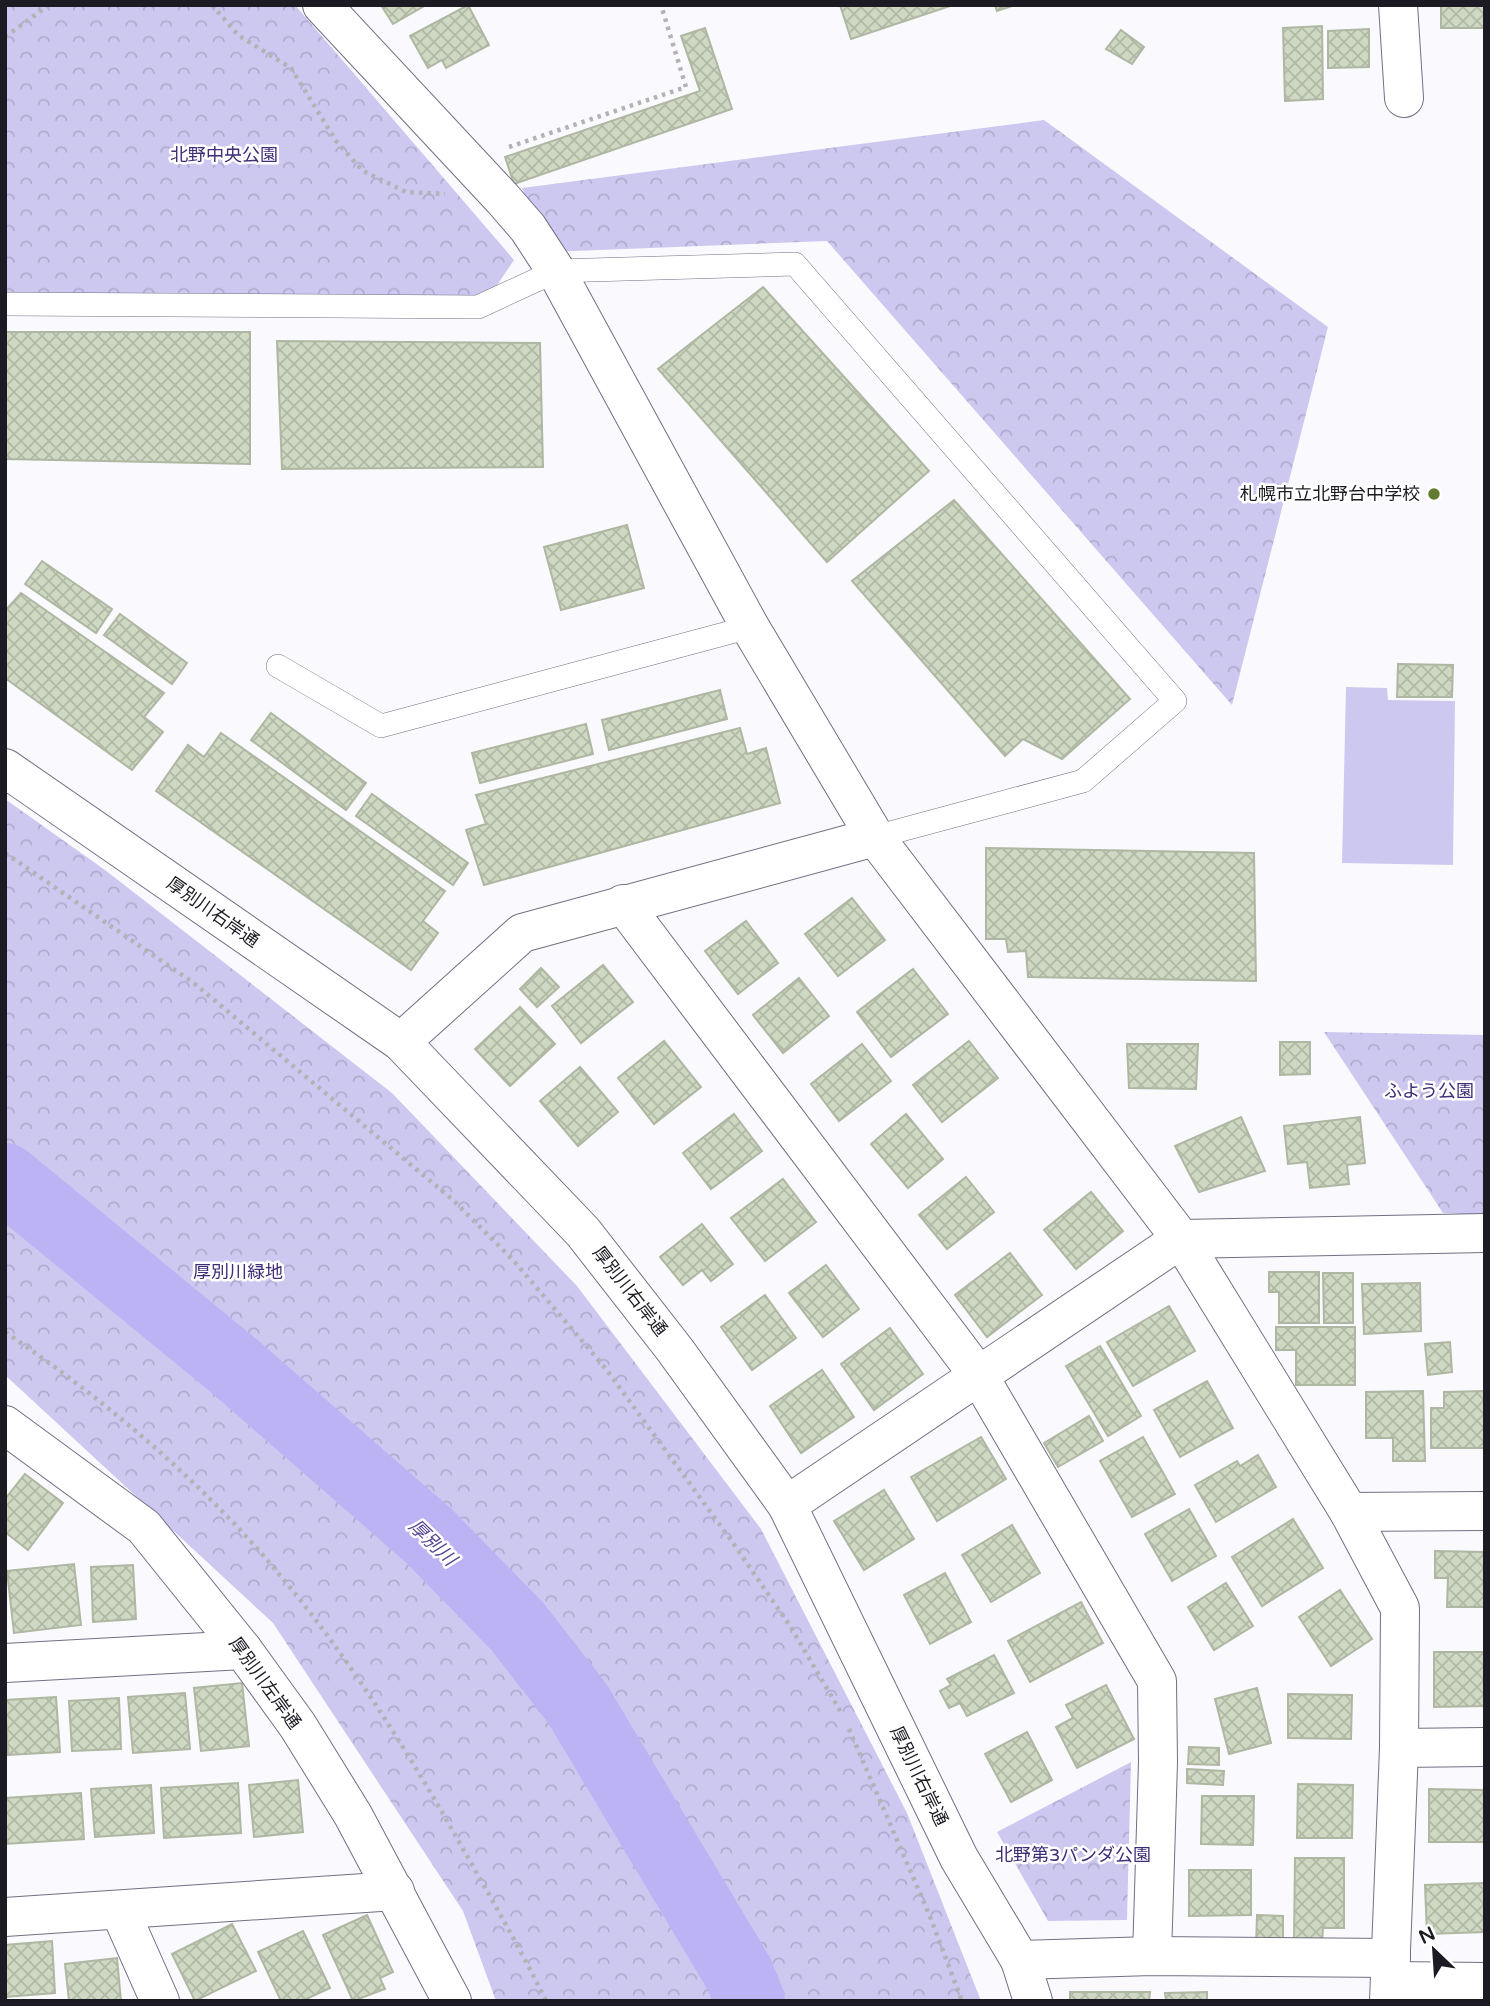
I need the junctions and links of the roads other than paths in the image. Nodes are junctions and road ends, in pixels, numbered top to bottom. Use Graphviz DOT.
graph roads {
  1 [pos="322,5"];
  2 [pos="1398,5"];
  3 [pos="1404,98"];
  4 [pos="556,271"];
  5 [pos="5,304"];
  6 [pos="750,627"];
  7 [pos="278,666"];
  8 [pos="5,768"];
  9 [pos="875,837"];
  10 [pos="623,904"];
  11 [pos="401,1042"];
  12 [pos="1485,1233"];
  13 [pos="1181,1239"];
  14 [pos="979,1376"];
  15 [pos="5,1425"];
  16 [pos="787,1505"];
  17 [pos="1485,1511"];
  18 [pos="1349,1512"];
  19 [pos="243,1650"];
  20 [pos="5,1663"];
  21 [pos="1485,1747"];
  22 [pos="1399,1748"];
  23 [pos="395,1891"];
  24 [pos="120,1911"];
  25 [pos="5,1917"];
  26 [pos="1152,1956"];
  27 [pos="1020,1960"];
  28 [pos="1390,1980"];
  29 [pos="1485,1982"];
  30 [pos="160,2001"];
  31 [pos="452,2001"];
  32 [pos="1033,2001"];
  1 -- 4 [label="street"];
  2 -- 3 [label="street"];
  4 -- 5 [label="lane"];
  4 -- 6 [label="street"];
  4 -- 9 [label="lane"];
  6 -- 7 [label="lane"];
  6 -- 9 [label="street"];
  8 -- 11 [label="street, 厚別川右岸通"];
  9 -- 10 [label="street"];
  9 -- 13 [label="street"];
  10 -- 11 [label="street"];
  10 -- 14 [label="street"];
  11 -- 16 [label="street, 厚別川右岸通"];
  12 -- 13 [label="street"];
  13 -- 14 [label="street"];
  13 -- 18 [label="street"];
  14 -- 16 [label="street"];
  14 -- 26 [label="street"];
  15 -- 19 [label="street, 厚別川左岸通"];
  16 -- 27 [label="street, 厚別川右岸通"];
  17 -- 18 [label="street"];
  18 -- 22 [label="street"];
  19 -- 20 [label="street"];
  19 -- 23 [label="street, 厚別川左岸通"];
  21 -- 22 [label="street"];
  22 -- 28 [label="street"];
  23 -- 24 [label="street"];
  23 -- 31 [label="street, 厚別川左岸通"];
  24 -- 25 [label="street"];
  24 -- 30 [label="street"];
  26 -- 27 [label="street"];
  26 -- 28 [label="street"];
  27 -- 32 [label="street, 厚別川右岸通"];
  28 -- 29 [label="street"];
}
